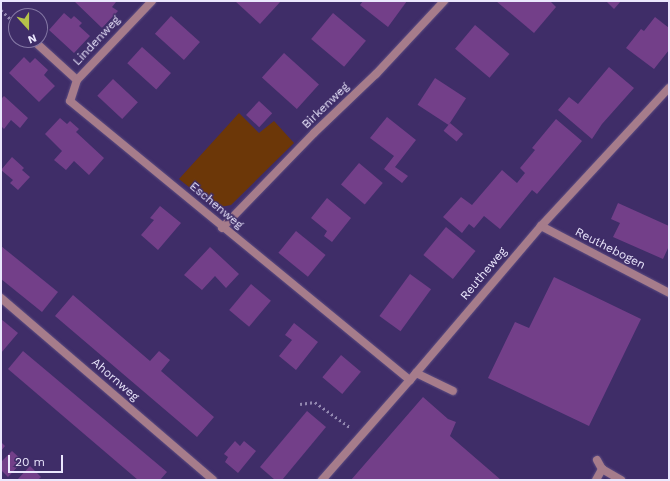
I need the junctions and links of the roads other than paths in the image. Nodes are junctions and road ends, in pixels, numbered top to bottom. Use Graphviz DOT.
graph roads {
  1 [pos="152,1"];
  2 [pos="444,1"];
  3 [pos="42,48"];
  4 [pos="77,80"];
  5 [pos="669,88"];
  6 [pos="541,226"];
  7 [pos="222,228"];
  8 [pos="669,293"];
  9 [pos="1,298"];
  10 [pos="416,373"];
  11 [pos="410,380"];
  12 [pos="453,391"];
  13 [pos="597,460"];
  14 [pos="602,469"];
  15 [pos="213,480"];
  16 [pos="322,480"];
  17 [pos="596,480"];
  18 [pos="621,480"];
  1 -- 4 [label="street, Lindenweg"];
  2 -- 7 [label="street, Birkenweg"];
  3 -- 4 [label="street"];
  4 -- 7 [label="street, Eschenweg"];
  5 -- 6 [label="street, Reutheweg"];
  6 -- 8 [label="street, Reuthebogen"];
  6 -- 10 [label="street, Reutheweg"];
  7 -- 11 [label="street, Eschenweg"];
  9 -- 15 [label="street, Ahornweg"];
  10 -- 11 [label="street, Reutheweg"];
  10 -- 12 [label="street"];
  11 -- 16 [label="street, Reutheweg"];
  13 -- 14 [label="street"];
  14 -- 17 [label="street"];
  14 -- 18 [label="street"];
}
